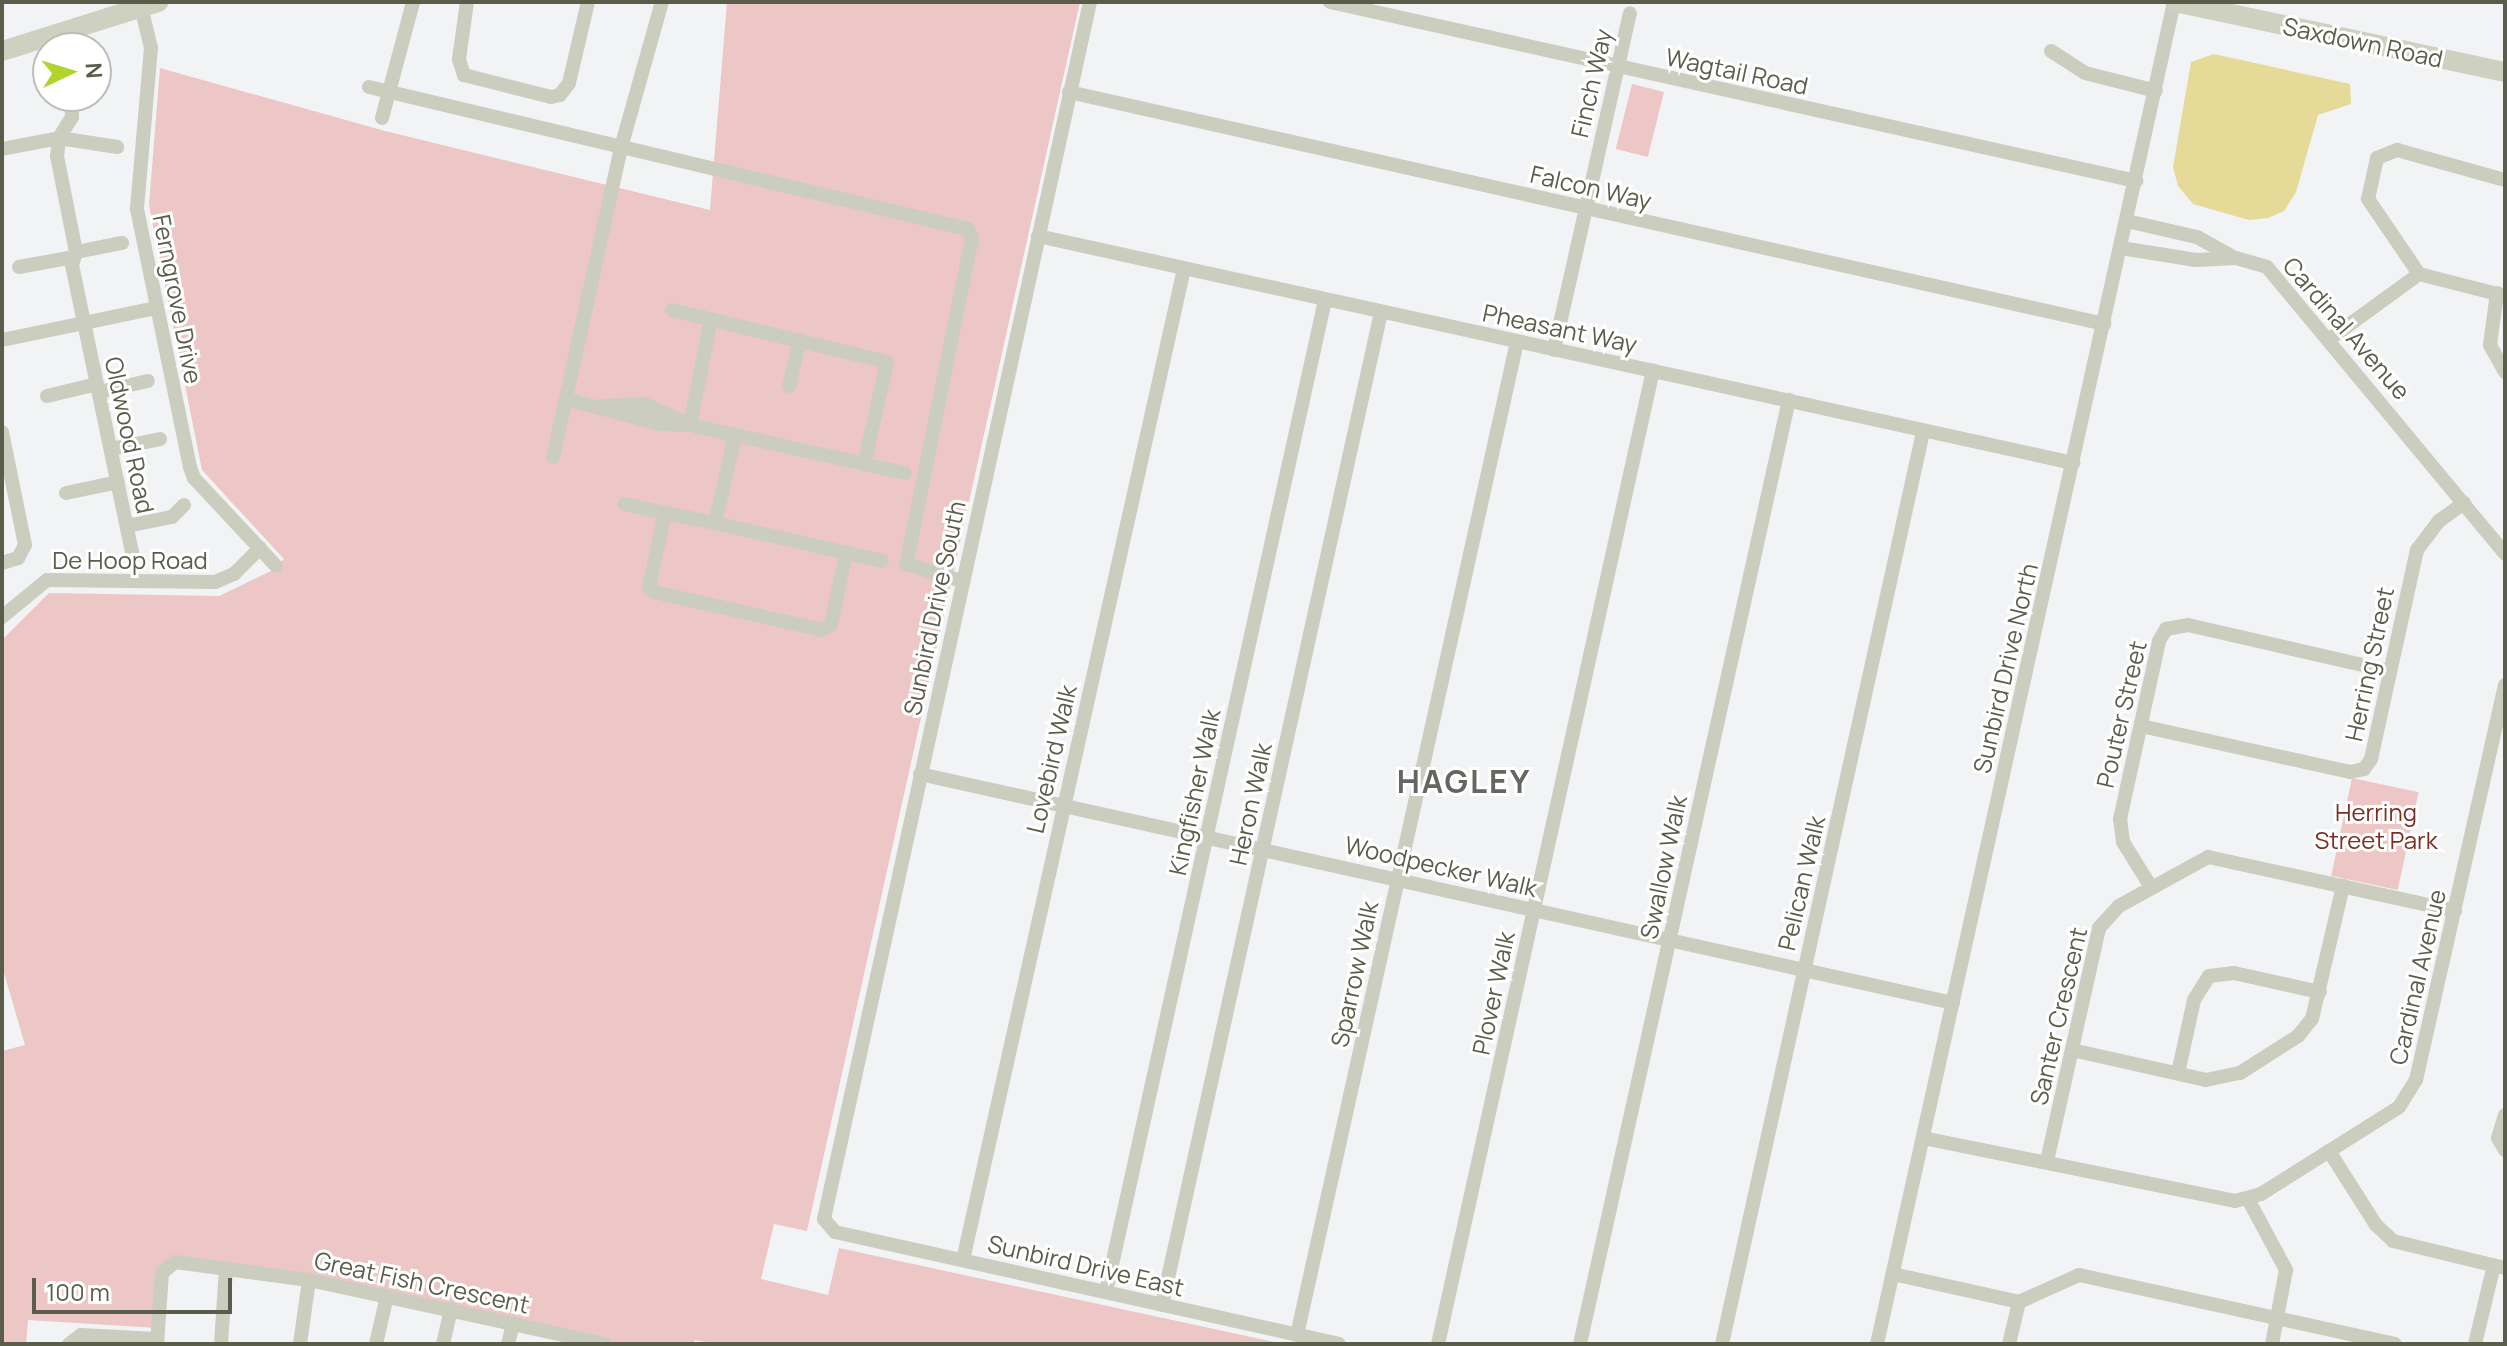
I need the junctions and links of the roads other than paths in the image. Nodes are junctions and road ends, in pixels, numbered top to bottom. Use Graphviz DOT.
graph roads {
  1 [pos="413,2"];
  2 [pos="467,2"];
  3 [pos="588,2"];
  4 [pos="662,2"];
  5 [pos="1090,2"];
  6 [pos="1330,2"];
  7 [pos="2174,2"];
  8 [pos="147,4"];
  9 [pos="1630,13"];
  10 [pos="2,51"];
  11 [pos="2051,51"];
  12 [pos="1616,67"];
  13 [pos="2505,72"];
  14 [pos="369,87"];
  15 [pos="387,91"];
  16 [pos="2156,91"];
  17 [pos="1069,92"];
  18 [pos="72,112"];
  19 [pos="382,118"];
  20 [pos="59,138"];
  21 [pos="622,144"];
  22 [pos="117,147"];
  23 [pos="2,149"];
  24 [pos="2505,180"];
  25 [pos="2136,181"];
  26 [pos="1585,208"];
  27 [pos="2127,221"];
  28 [pos="1038,236"];
  29 [pos="122,243"];
  30 [pos="2121,248"];
  31 [pos="75,255"];
  32 [pos="2236,258"];
  33 [pos="19,267"];
  34 [pos="1184,269"];
  35 [pos="2419,274"];
  36 [pos="2501,294"];
  37 [pos="1325,300"];
  38 [pos="157,308"];
  39 [pos="672,310"];
  40 [pos="1381,312"];
  41 [pos="711,319"];
  42 [pos="84,323"];
  43 [pos="2104,324"];
  44 [pos="2331,338"];
  45 [pos="2,340"];
  46 [pos="800,340"];
  47 [pos="1517,342"];
  48 [pos="1554,350"];
  49 [pos="1653,370"];
  50 [pos="2505,372"];
  51 [pos="148,381"];
  52 [pos="789,386"];
  53 [pos="98,388"];
  54 [pos="47,396"];
  55 [pos="566,399"];
  56 [pos="1789,400"];
  57 [pos="690,425"];
  58 [pos="2,432"];
  59 [pos="1923,432"];
  60 [pos="735,436"];
  61 [pos="160,439"];
  62 [pos="111,449"];
  63 [pos="553,457"];
  64 [pos="2073,463"];
  65 [pos="864,464"];
  66 [pos="905,473"];
  67 [pos="118,482"];
  68 [pos="66,493"];
  69 [pos="2464,503"];
  70 [pos="625,504"];
  71 [pos="184,505"];
  72 [pos="665,513"];
  73 [pos="715,523"];
  74 [pos="127,526"];
  75 [pos="260,548"];
  76 [pos="846,553"];
  77 [pos="2505,554"];
  78 [pos="133,556"];
  79 [pos="882,561"];
  80 [pos="2,563"];
  81 [pos="276,566"];
  82 [pos="962,581"];
  83 [pos="2,617"];
  84 [pos="2389,671"];
  85 [pos="2505,685"];
  86 [pos="2141,726"];
  87 [pos="920,774"];
  88 [pos="1063,806"];
  89 [pos="1207,836"];
  90 [pos="1262,849"];
  91 [pos="1398,879"];
  92 [pos="2343,886"];
  93 [pos="2151,887"];
  94 [pos="1534,910"];
  95 [pos="2455,911"];
  96 [pos="1669,940"];
  97 [pos="1804,969"];
  98 [pos="2320,992"];
  99 [pos="1953,1003"];
  100 [pos="2072,1050"];
  101 [pos="2178,1073"];
  102 [pos="2505,1115"];
  103 [pos="1923,1138"];
  104 [pos="2505,1150"];
  105 [pos="2329,1151"];
  106 [pos="2047,1161"];
  107 [pos="2248,1199"];
  108 [pos="825,1224"];
  109 [pos="963,1260"];
  110 [pos="2500,1266"];
  111 [pos="226,1268"];
  112 [pos="1893,1274"];
  113 [pos="309,1280"];
  114 [pos="1106,1292"];
  115 [pos="387,1296"];
  116 [pos="2019,1302"];
  117 [pos="1162,1305"];
  118 [pos="451,1309"];
  119 [pos="2278,1319"];
  120 [pos="513,1324"];
  121 [pos="1297,1335"];
  122 [pos="575,1340"];
  123 [pos="157,1342"];
  124 [pos="2372,1342"];
  125 [pos="69,1344"];
  126 [pos="221,1344"];
  127 [pos="300,1344"];
  128 [pos="376,1344"];
  129 [pos="443,1344"];
  130 [pos="508,1344"];
  131 [pos="605,1344"];
  132 [pos="1339,1344"];
  133 [pos="1438,1344"];
  134 [pos="1580,1344"];
  135 [pos="1722,1344"];
  136 [pos="1877,1344"];
  137 [pos="2009,1344"];
  138 [pos="2272,1344"];
  139 [pos="2395,1344"];
  140 [pos="2475,1344"];
  1 -- 15 [label="street"];
  2 -- 3 [label="street"];
  4 -- 21 [label="street"];
  5 -- 17 [label="street, Sunbird Drive South"];
  6 -- 12 [label="street, Wagtail Road"];
  7 -- 13 [label="street, Saxdown Road"];
  7 -- 16 [label="street, Sunbird Drive North"];
  8 -- 10 [label="street"];
  8 -- 38 [label="street, Ferngrove Drive"];
  9 -- 12 [label="street, Finch Way"];
  11 -- 16 [label="street"];
  12 -- 25 [label="street, Wagtail Road"];
  12 -- 26 [label="street, Finch Way"];
  14 -- 15 [label="street"];
  15 -- 19 [label="street"];
  15 -- 21 [label="street"];
  16 -- 25 [label="street, Sunbird Drive North"];
  17 -- 26 [label="street, Falcon Way"];
  17 -- 28 [label="street, Sunbird Drive South"];
  18 -- 20 [label="street"];
  20 -- 22 [label="street"];
  20 -- 23 [label="street"];
  20 -- 31 [label="street, Oldwood Road"];
  21 -- 55 [label="street"];
  21 -- 82 [label="street"];
  24 -- 35 [label="street"];
  25 -- 27 [label="street, Sunbird Drive North"];
  26 -- 43 [label="street, Falcon Way"];
  26 -- 48 [label="street, Finch Way"];
  27 -- 30 [label="street, Sunbird Drive North"];
  27 -- 32 [label="street, Cardinal Avenue"];
  28 -- 34 [label="street, Pheasant Way"];
  28 -- 82 [label="street, Sunbird Drive South"];
  29 -- 31 [label="street"];
  30 -- 32 [label="street, Cardinal Avenue"];
  30 -- 43 [label="street, Sunbird Drive North"];
  31 -- 33 [label="street"];
  31 -- 42 [label="street, Oldwood Road"];
  32 -- 44 [label="street, Cardinal Avenue"];
  34 -- 37 [label="street, Pheasant Way"];
  34 -- 88 [label="street, Lovebird Walk"];
  35 -- 36 [label="street"];
  35 -- 44 [label="street"];
  36 -- 50 [label="street"];
  37 -- 40 [label="street, Pheasant Way"];
  37 -- 89 [label="street, Kingfisher Walk"];
  38 -- 42 [label="street"];
  38 -- 75 [label="street, Ferngrove Drive"];
  39 -- 41 [label="street"];
  40 -- 47 [label="street, Pheasant Way"];
  40 -- 90 [label="street, Heron Walk"];
  41 -- 46 [label="street"];
  41 -- 57 [label="street"];
  42 -- 45 [label="street"];
  42 -- 53 [label="street, Oldwood Road"];
  43 -- 64 [label="street, Sunbird Drive North"];
  44 -- 69 [label="street, Cardinal Avenue"];
  46 -- 52 [label="street"];
  46 -- 65 [label="street"];
  47 -- 48 [label="street, Pheasant Way"];
  47 -- 91 [label="street, Sparrow Walk"];
  48 -- 49 [label="street, Pheasant Way"];
  49 -- 56 [label="street, Pheasant Way"];
  49 -- 94 [label="street, Plover Walk"];
  51 -- 53 [label="street"];
  53 -- 54 [label="street"];
  53 -- 62 [label="street, Oldwood Road"];
  55 -- 57 [label="street"];
  55 -- 63 [label="street"];
  56 -- 59 [label="street, Pheasant Way"];
  56 -- 96 [label="street, Swallow Walk"];
  57 -- 60 [label="street"];
  58 -- 80 [label="street"];
  59 -- 64 [label="street, Pheasant Way"];
  59 -- 97 [label="street, Pelican Walk"];
  60 -- 65 [label="street"];
  60 -- 73 [label="street"];
  61 -- 62 [label="street"];
  62 -- 67 [label="street, Oldwood Road"];
  64 -- 99 [label="street, Sunbird Drive North"];
  65 -- 66 [label="street"];
  67 -- 68 [label="street"];
  67 -- 74 [label="street, Oldwood Road"];
  69 -- 77 [label="street, Cardinal Avenue"];
  69 -- 84 [label="street, Herring Street"];
  70 -- 72 [label="street"];
  71 -- 74 [label="street"];
  72 -- 73 [label="street"];
  72 -- 76 [label="street"];
  73 -- 76 [label="street"];
  74 -- 78 [label="street, Oldwood Road"];
  75 -- 81 [label="street, Ferngrove Drive"];
  75 -- 83 [label="street, De Hoop Road"];
  76 -- 79 [label="street"];
  82 -- 87 [label="street, Sunbird Drive South"];
  84 -- 86 [label="street, Herring Street"];
  84 -- 86 [label="street, Pouter Street"];
  85 -- 95 [label="street, Cardinal Avenue"];
  86 -- 93 [label="street, Pouter Street"];
  87 -- 88 [label="street, Woodpecker Walk"];
  87 -- 108 [label="street, Sunbird Drive South"];
  88 -- 89 [label="street, Woodpecker Walk"];
  88 -- 109 [label="street, Lovebird Walk"];
  89 -- 90 [label="street, Woodpecker Walk"];
  89 -- 114 [label="street, Kingfisher Walk"];
  90 -- 91 [label="street, Woodpecker Walk"];
  90 -- 117 [label="street, Heron Walk"];
  91 -- 94 [label="street, Woodpecker Walk"];
  91 -- 121 [label="street, Sparrow Walk"];
  92 -- 93 [label="street, Santer Crescent"];
  92 -- 95 [label="street, Santer Crescent"];
  92 -- 98 [label="street"];
  93 -- 100 [label="street, Santer Crescent"];
  94 -- 96 [label="street, Woodpecker Walk"];
  94 -- 133 [label="street, Plover Walk"];
  95 -- 105 [label="street, Cardinal Avenue"];
  96 -- 97 [label="street, Woodpecker Walk"];
  96 -- 134 [label="street, Swallow Walk"];
  97 -- 99 [label="street, Woodpecker Walk"];
  97 -- 135 [label="street, Pelican Walk"];
  98 -- 101 [label="street"];
  98 -- 101 [label="street"];
  99 -- 103 [label="street, Sunbird Drive North"];
  100 -- 101 [label="street"];
  100 -- 106 [label="street, Santer Crescent"];
  102 -- 104 [label="street"];
  103 -- 106 [label="street"];
  103 -- 112 [label="street, Sunbird Drive North"];
  105 -- 107 [label="street, Cardinal Avenue"];
  105 -- 110 [label="street"];
  106 -- 107 [label="street"];
  107 -- 119 [label="street"];
  108 -- 109 [label="street, Sunbird Drive East"];
  109 -- 114 [label="street, Sunbird Drive East"];
  110 -- 140 [label="street"];
  111 -- 113 [label="street, Great Fish Crescent"];
  111 -- 123 [label="street, Great Fish Crescent"];
  111 -- 126 [label="street"];
  112 -- 116 [label="street"];
  112 -- 136 [label="street, Sunbird Drive North"];
  113 -- 115 [label="street, Great Fish Crescent"];
  113 -- 127 [label="street"];
  114 -- 117 [label="street, Sunbird Drive East"];
  115 -- 118 [label="street, Great Fish Crescent"];
  115 -- 128 [label="street"];
  116 -- 119 [label="street"];
  116 -- 137 [label="street"];
  117 -- 121 [label="street, Sunbird Drive East"];
  118 -- 120 [label="street, Great Fish Crescent"];
  118 -- 129 [label="street"];
  119 -- 124 [label="street"];
  119 -- 138 [label="street"];
  120 -- 122 [label="street, Great Fish Crescent"];
  120 -- 130 [label="street"];
  121 -- 132 [label="street, Sunbird Drive East"];
  122 -- 131 [label="street, Great Fish Crescent"];
  123 -- 125 [label="street"];
  124 -- 139 [label="street"];
}
